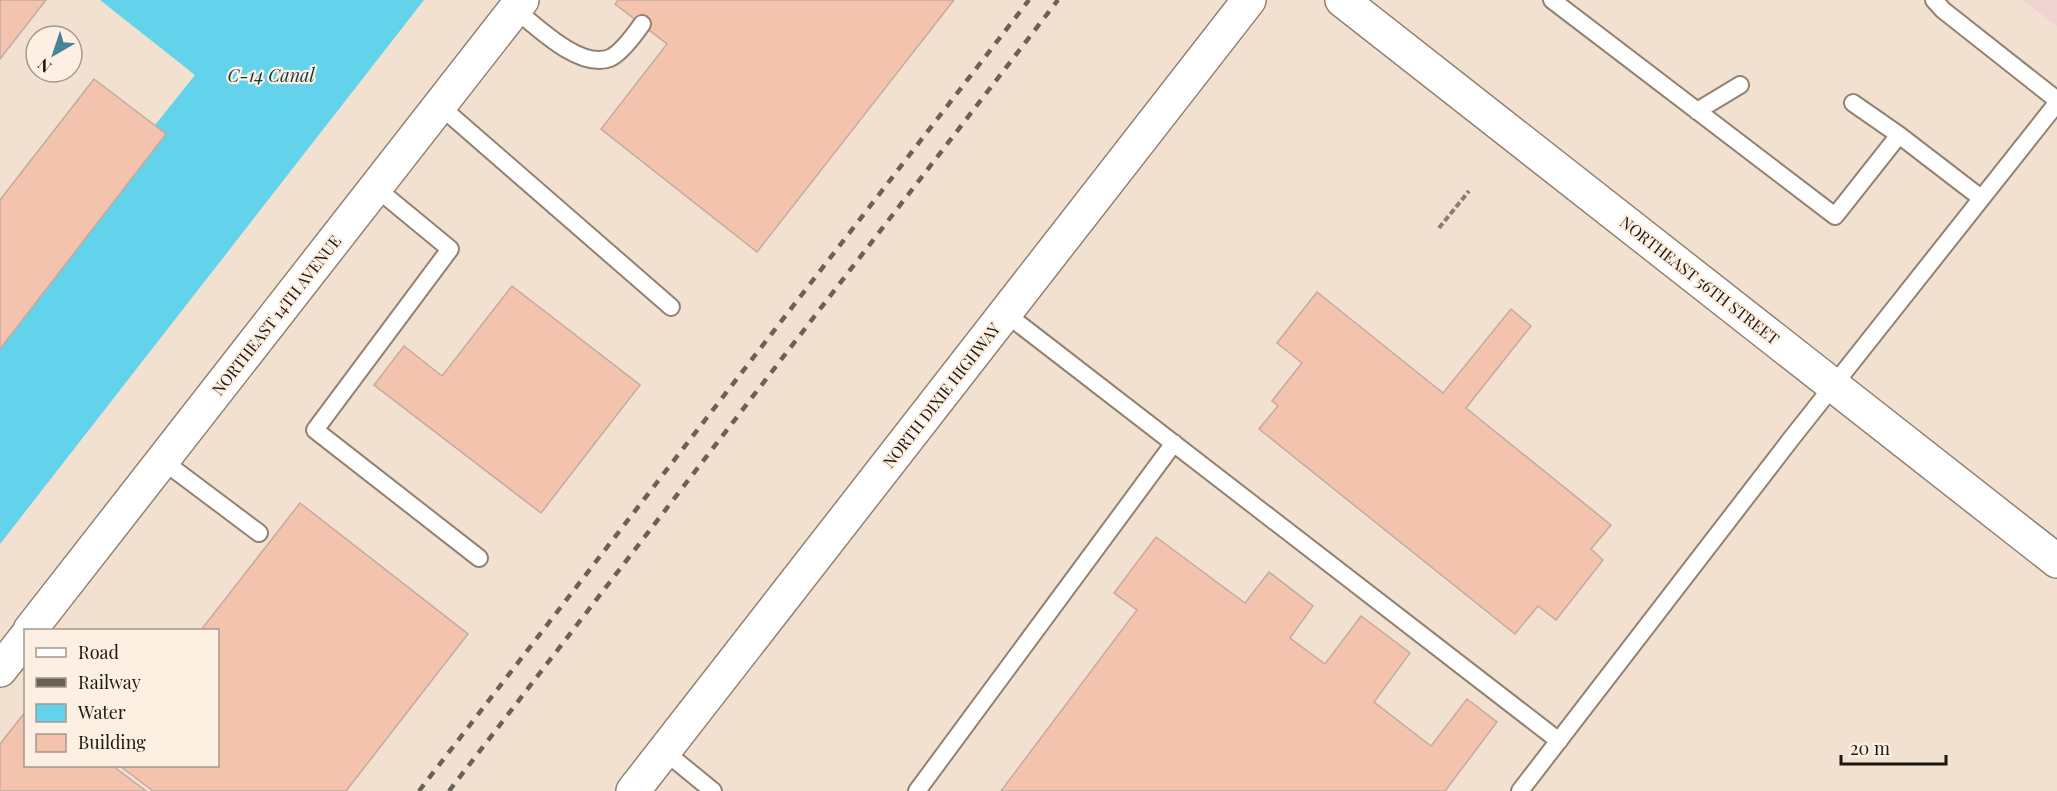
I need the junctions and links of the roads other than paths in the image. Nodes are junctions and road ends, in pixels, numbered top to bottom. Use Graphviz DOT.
graph roads {
  1 [pos="1249,0"];
  2 [pos="1342,0"];
  3 [pos="1552,0"];
  4 [pos="1934,0"];
  5 [pos="519,4"];
  6 [pos="642,24"];
  7 [pos="1740,85"];
  8 [pos="2057,102"];
  9 [pos="1853,103"];
  10 [pos="440,106"];
  11 [pos="1697,111"];
  12 [pos="1899,135"];
  13 [pos="376,188"];
  14 [pos="1981,198"];
  15 [pos="671,307"];
  16 [pos="1005,313"];
  17 [pos="1834,385"];
  18 [pos="1174,443"];
  19 [pos="163,461"];
  20 [pos="259,533"];
  21 [pos="479,558"];
  22 [pos="2057,561"];
  23 [pos="31,629"];
  24 [pos="24,639"];
  25 [pos="0,669"];
  26 [pos="1559,741"];
  27 [pos="664,751"];
  28 [pos="633,791"];
  29 [pos="713,791"];
  30 [pos="917,791"];
  31 [pos="1520,791"];
  1 -- 16 [label="street, NORTH DIXIE HIGHWAY"];
  2 -- 17 [label="street, NORTHEAST 56TH STREET"];
  3 -- 11 [label="lane"];
  4 -- 8 [label="lane"];
  5 -- 6 [label="lane"];
  5 -- 10 [label="street, NORTHEAST 14TH AVENUE"];
  7 -- 11 [label="lane"];
  8 -- 14 [label="lane"];
  9 -- 12 [label="lane"];
  10 -- 13 [label="street, NORTHEAST 14TH AVENUE"];
  10 -- 15 [label="lane"];
  11 -- 12 [label="lane"];
  12 -- 14 [label="lane"];
  13 -- 19 [label="street, NORTHEAST 14TH AVENUE"];
  13 -- 21 [label="lane"];
  14 -- 17 [label="lane"];
  16 -- 18 [label="lane"];
  16 -- 27 [label="street, NORTH DIXIE HIGHWAY"];
  17 -- 22 [label="street, NORTHEAST 56TH STREET"];
  17 -- 26 [label="lane"];
  18 -- 26 [label="lane"];
  18 -- 30 [label="lane"];
  19 -- 20 [label="lane"];
  19 -- 23 [label="street, NORTHEAST 14TH AVENUE"];
  24 -- 25 [label="street"];
  26 -- 31 [label="lane"];
  27 -- 28 [label="street, NORTH DIXIE HIGHWAY"];
  27 -- 29 [label="lane"];
}
